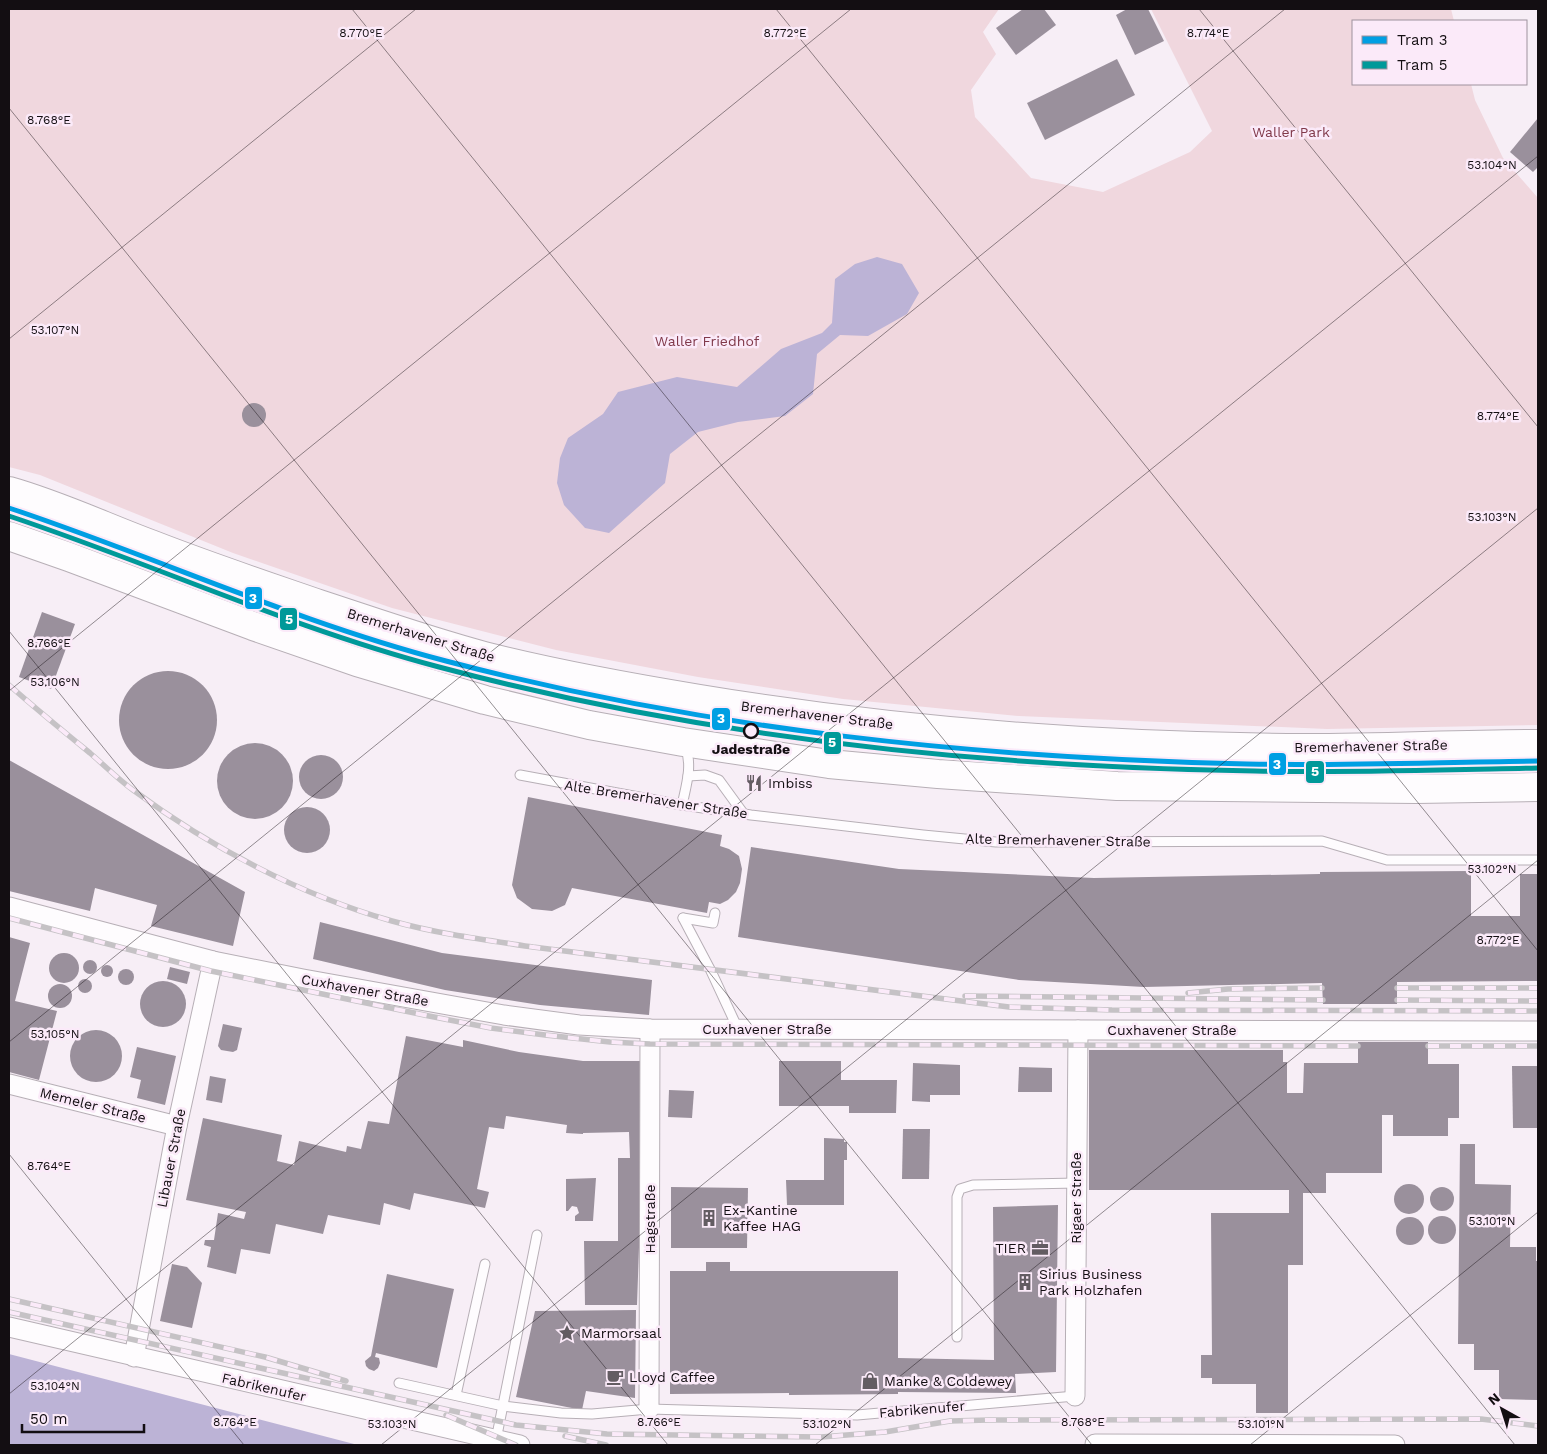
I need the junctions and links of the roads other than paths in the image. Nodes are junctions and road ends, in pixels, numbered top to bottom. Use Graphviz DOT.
graph roads {
  1 [pos="9,491"];
  2 [pos="9,536"];
  3 [pos="683,742"];
  4 [pos="1538,744"];
  5 [pos="520,776"];
  6 [pos="688,776"];
  7 [pos="1538,787"];
  8 [pos="682,804"];
  9 [pos="742,813"];
  10 [pos="1538,860"];
  11 [pos="9,907"];
  12 [pos="715,913"];
  13 [pos="213,961"];
  14 [pos="650,1029"];
  15 [pos="738,1029"];
  16 [pos="1078,1030"];
  17 [pos="1538,1031"];
  18 [pos="9,1084"];
  19 [pos="177,1126"];
  20 [pos="1077,1183"];
  21 [pos="537,1236"];
  22 [pos="485,1264"];
  23 [pos="9,1328"];
  24 [pos="957,1337"];
  25 [pos="134,1357"];
  26 [pos="400,1383"];
  27 [pos="456,1395"];
  28 [pos="1075,1396"];
  29 [pos="503,1406"];
  30 [pos="650,1409"];
  31 [pos="496,1440"];
  32 [pos="520,1445"];
  33 [pos="1095,1445"];
  34 [pos="1396,1445"];
  1 -- 4 [label="main road, Bremerhavener Straße"];
  2 -- 3 [label="main road"];
  3 -- 6 [label="lane"];
  3 -- 7 [label="main road"];
  5 -- 8 [label="lane, Alte Bremerhavener Straße"];
  6 -- 8 [label="lane"];
  6 -- 9 [label="lane"];
  8 -- 9 [label="lane, Alte Bremerhavener Straße"];
  9 -- 10 [label="lane, Alte Bremerhavener Straße"];
  11 -- 13 [label="street, Cuxhavener Straße"];
  12 -- 15 [label="lane"];
  13 -- 14 [label="street, Cuxhavener Straße"];
  13 -- 19 [label="street, Libauer Straße"];
  14 -- 15 [label="street, Cuxhavener Straße"];
  14 -- 30 [label="street, Hagstraße"];
  15 -- 16 [label="street, Cuxhavener Straße"];
  16 -- 17 [label="street, Cuxhavener Straße"];
  16 -- 20 [label="street, Rigaer Straße"];
  18 -- 19 [label="street, Memeler Straße"];
  19 -- 25 [label="street, Libauer Straße"];
  20 -- 24 [label="lane"];
  20 -- 28 [label="street, Rigaer Straße"];
  21 -- 29 [label="lane"];
  22 -- 27 [label="lane"];
  23 -- 25 [label="street, Fabrikenufer"];
  25 -- 31 [label="street, Fabrikenufer"];
  26 -- 27 [label="lane, Fabrikenufer"];
  27 -- 29 [label="lane, Fabrikenufer"];
  28 -- 30 [label="lane, Fabrikenufer"];
  29 -- 30 [label="lane, Fabrikenufer"];
  29 -- 31 [label="lane"];
  31 -- 32 [label="street, Fabrikenufer"];
  33 -- 34 [label="street"];
}
